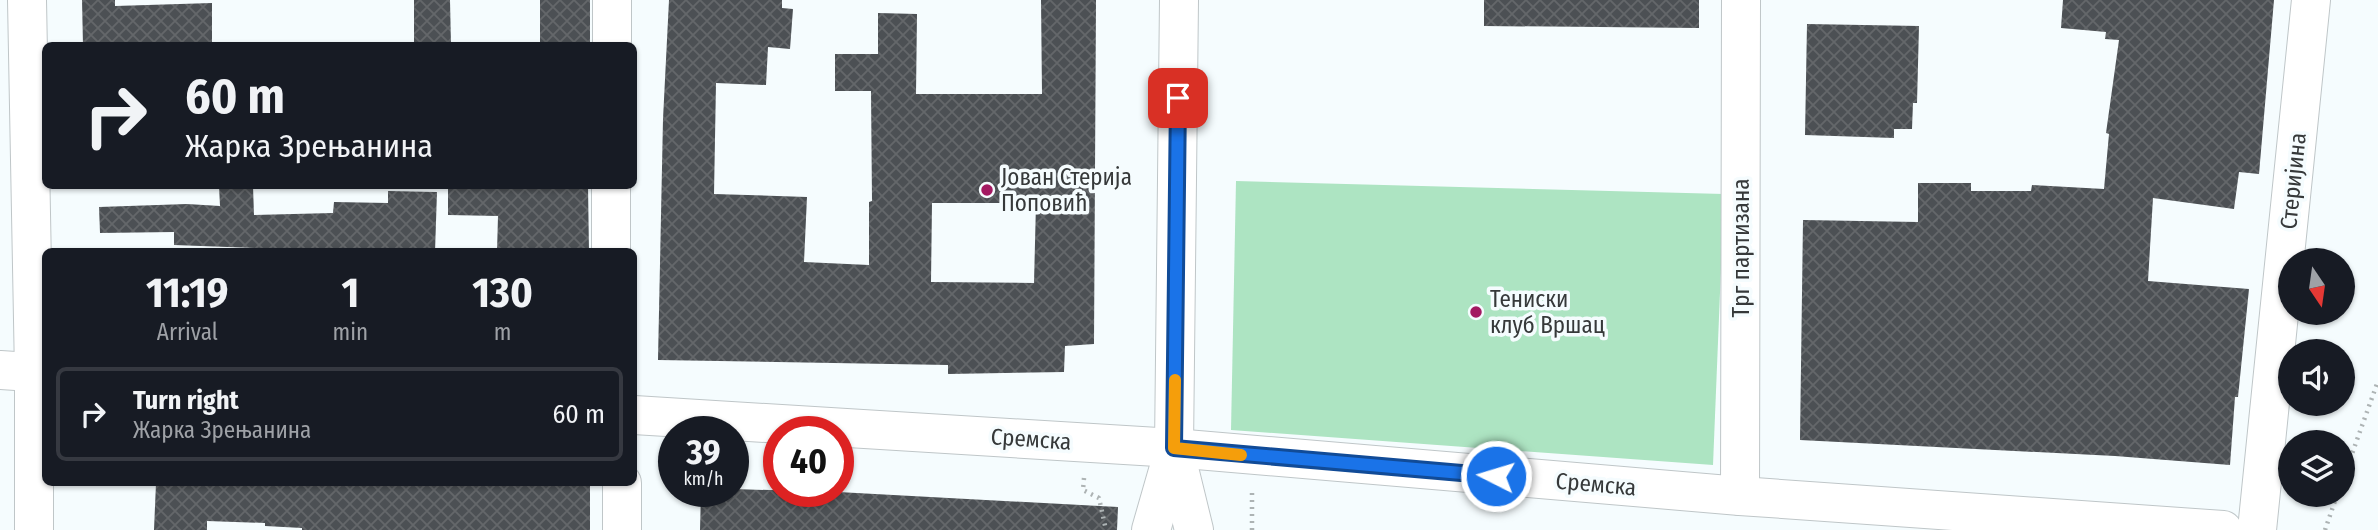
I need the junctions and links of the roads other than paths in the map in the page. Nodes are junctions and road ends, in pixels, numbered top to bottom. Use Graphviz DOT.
graph roads {
  1 [pos="27,0"];
  2 [pos="612,0"];
  3 [pos="1179,0"];
  4 [pos="1741,0"];
  5 [pos="2311,0"];
  6 [pos="612,42"];
  7 [pos="611,189"];
  8 [pos="611,248"];
  9 [pos="26,372"];
  10 [pos="637,415"];
  11 [pos="1174,448"];
  12 [pos="622,486"];
  13 [pos="1740,496"];
  14 [pos="34,530"];
  15 [pos="622,530"];
  16 [pos="1151,530"];
  17 [pos="1194,530"];
  18 [pos="2223,530"];
  19 [pos="2257,530"];
  1 -- 9 [label="street"];
  2 -- 6 [label="street"];
  3 -- 11 [label="street"];
  4 -- 13 [label="street, Трг партизана"];
  5 -- 19 [label="street, Стеријина"];
  7 -- 8 [label="street"];
  9 -- 14 [label="street"];
  10 -- 11 [label="street, Сремска"];
  11 -- 13 [label="street, Сремска"];
  11 -- 16 [label="street"];
  11 -- 17 [label="street"];
  12 -- 15 [label="street"];
  13 -- 18 [label="street, Сремска"];
}
